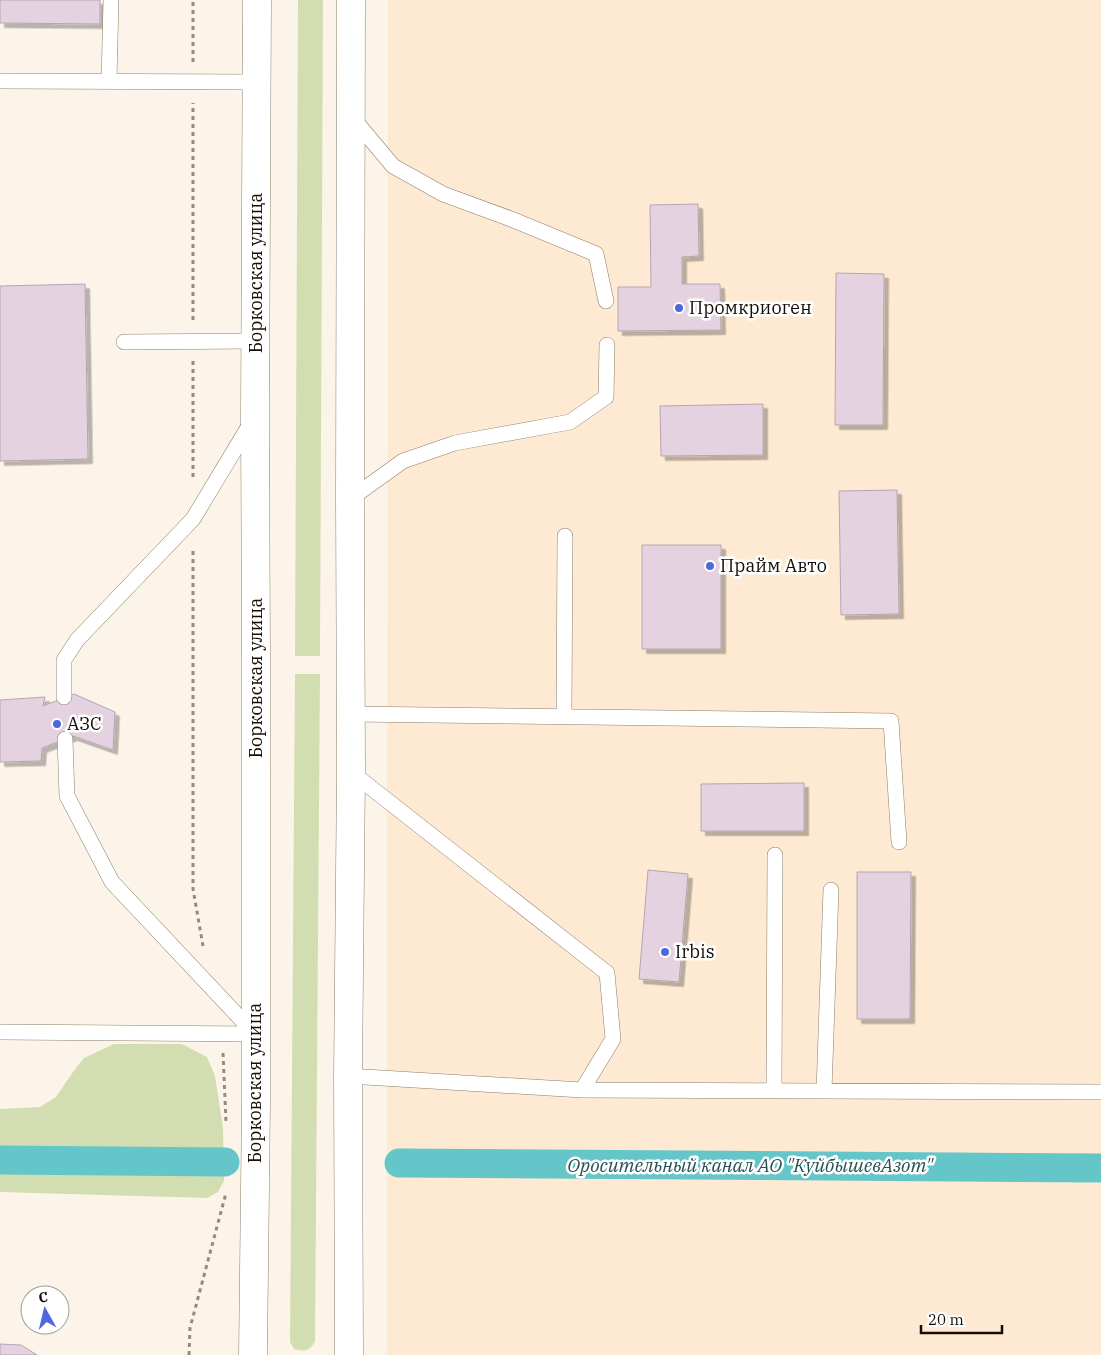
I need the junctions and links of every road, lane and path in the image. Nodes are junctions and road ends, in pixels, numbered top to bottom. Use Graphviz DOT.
graph roads {
  1 [pos="111,0"];
  2 [pos="193,0"];
  3 [pos="257,0"];
  4 [pos="351,0"];
  5 [pos="0,81"];
  6 [pos="109,82"];
  7 [pos="193,82"];
  8 [pos="256,82"];
  9 [pos="351,116"];
  10 [pos="606,301"];
  11 [pos="193,341"];
  12 [pos="255,341"];
  13 [pos="124,342"];
  14 [pos="607,345"];
  15 [pos="255,416"];
  16 [pos="350,499"];
  17 [pos="193,519"];
  18 [pos="565,536"];
  19 [pos="64,697"];
  20 [pos="350,714"];
  21 [pos="564,716"];
  22 [pos="65,739"];
  23 [pos="351,772"];
  24 [pos="898,842"];
  25 [pos="775,855"];
  26 [pos="831,890"];
  27 [pos="211,987"];
  28 [pos="0,1032"];
  29 [pos="219,1033"];
  30 [pos="256,1034"];
  31 [pos="348,1076"];
  32 [pos="582,1090"];
  33 [pos="774,1091"];
  34 [pos="824,1091"];
  35 [pos="1101,1092"];
  36 [pos="226,1131"];
  37 [pos="226,1190"];
  38 [pos="190,1355"];
  39 [pos="253,1355"];
  40 [pos="349,1355"];
  1 -- 6 [label="lane"];
  2 -- 7 [label="path"];
  3 -- 8 [label="main road, Борковская улица"];
  4 -- 9 [label="main road"];
  5 -- 6 [label="lane"];
  6 -- 7 [label="lane"];
  7 -- 8 [label="lane"];
  7 -- 11 [label="path"];
  8 -- 12 [label="main road, Борковская улица"];
  9 -- 10 [label="lane"];
  9 -- 16 [label="main road"];
  11 -- 12 [label="lane"];
  11 -- 13 [label="lane"];
  11 -- 17 [label="path"];
  12 -- 15 [label="main road, Борковская улица"];
  14 -- 16 [label="lane"];
  15 -- 17 [label="lane"];
  15 -- 30 [label="main road, Борковская улица"];
  16 -- 20 [label="main road"];
  17 -- 19 [label="lane"];
  17 -- 27 [label="path"];
  18 -- 21 [label="lane"];
  20 -- 21 [label="lane"];
  20 -- 23 [label="main road"];
  21 -- 24 [label="lane"];
  22 -- 27 [label="lane"];
  23 -- 31 [label="main road"];
  23 -- 32 [label="lane"];
  25 -- 33 [label="lane"];
  26 -- 34 [label="lane"];
  27 -- 30 [label="lane"];
  28 -- 29 [label="lane"];
  29 -- 30 [label="lane"];
  29 -- 36 [label="path"];
  30 -- 39 [label="main road, Борковская улица"];
  31 -- 32 [label="lane"];
  31 -- 40 [label="main road"];
  32 -- 33 [label="lane"];
  33 -- 34 [label="lane"];
  34 -- 35 [label="lane"];
  37 -- 38 [label="path"];
}
